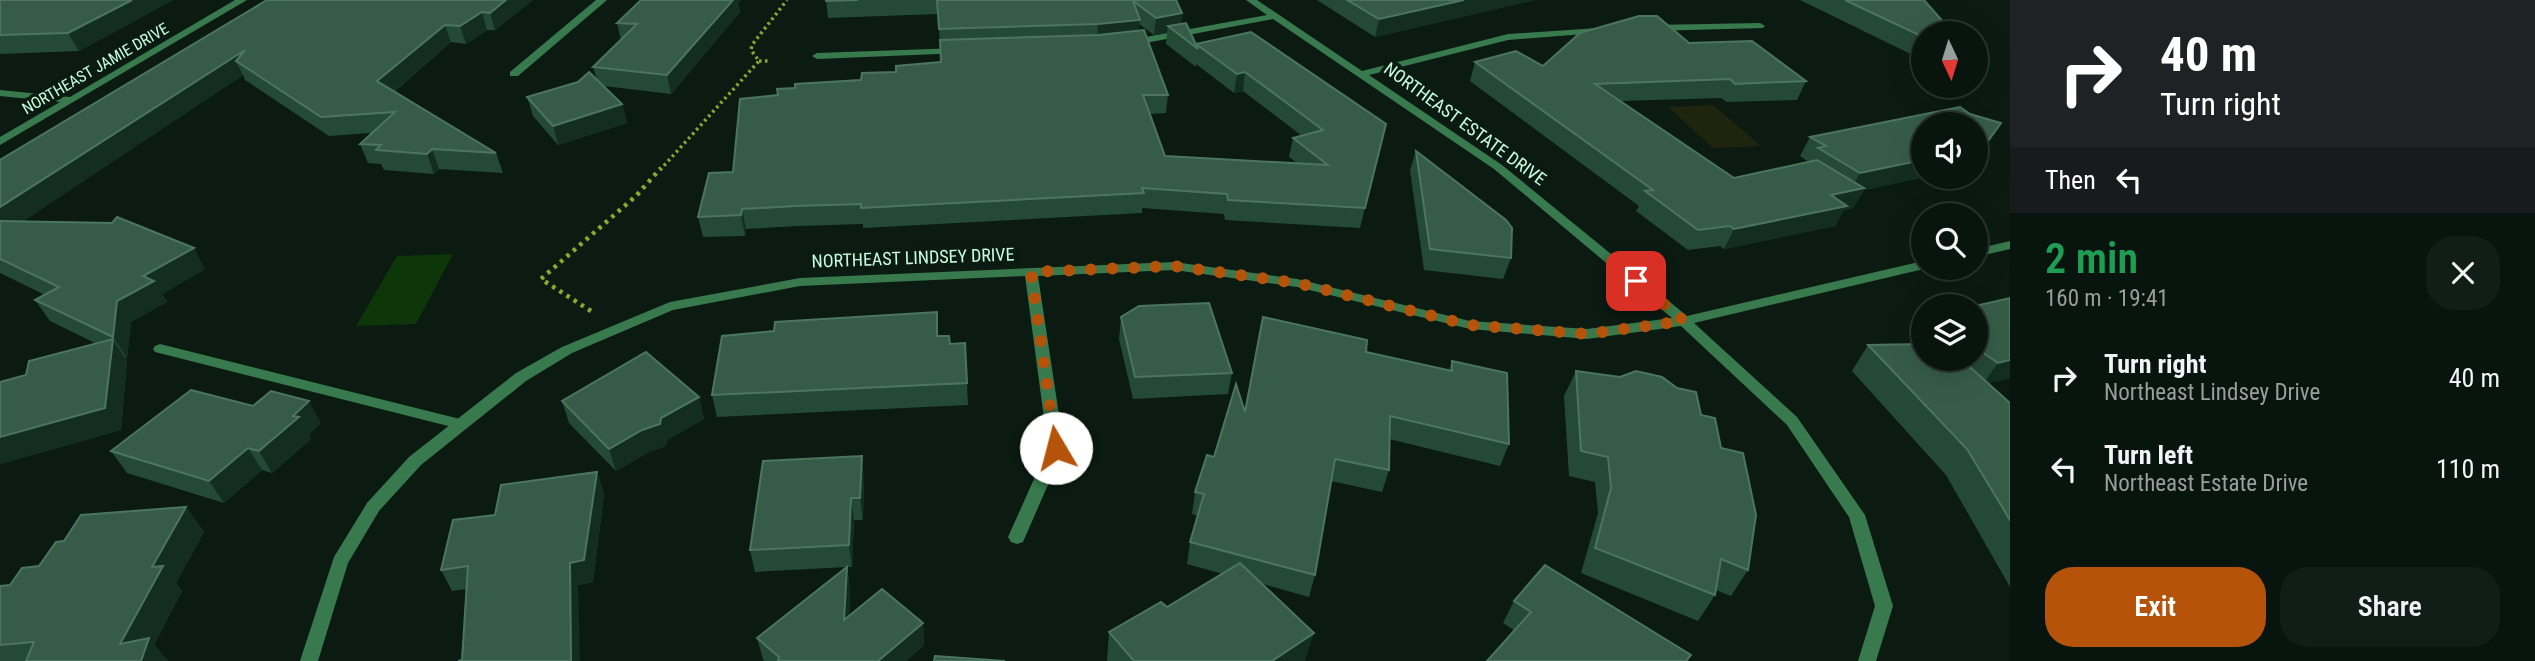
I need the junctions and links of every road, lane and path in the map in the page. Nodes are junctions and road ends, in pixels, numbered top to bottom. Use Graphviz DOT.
graph roads {
  1 [pos="242,0"];
  2 [pos="602,0"];
  3 [pos="787,0"];
  4 [pos="1251,0"];
  5 [pos="1276,16"];
  6 [pos="1760,26"];
  7 [pos="1625,28"];
  8 [pos="1639,28"];
  9 [pos="1122,44"];
  10 [pos="977,51"];
  11 [pos="817,56"];
  12 [pos="759,61"];
  13 [pos="768,61"];
  14 [pos="514,74"];
  15 [pos="1361,74"];
  16 [pos="0,93"];
  17 [pos="70,100"];
  18 [pos="0,142"];
  19 [pos="2010,245"];
  20 [pos="1988,250"];
  21 [pos="1911,268"];
  22 [pos="1031,272"];
  23 [pos="592,312"];
  24 [pos="1684,321"];
  25 [pos="160,349"];
  26 [pos="460,424"];
  27 [pos="1017,537"];
  28 [pos="309,661"];
  29 [pos="1867,661"];
  1 -- 17 [label="street, NORTHEAST JAMIE DRIVE"];
  2 -- 14 [label="street"];
  3 -- 12 [label="path"];
  4 -- 5 [label="street, NORTHEAST ESTATE DRIVE"];
  5 -- 9 [label="street"];
  5 -- 15 [label="street, NORTHEAST ESTATE DRIVE"];
  6 -- 8 [label="street"];
  7 -- 15 [label="street"];
  10 -- 11 [label="street"];
  12 -- 13 [label="path"];
  12 -- 23 [label="path"];
  15 -- 24 [label="street, NORTHEAST ESTATE DRIVE"];
  16 -- 17 [label="street"];
  17 -- 18 [label="street, NORTHEAST JAMIE DRIVE"];
  19 -- 20 [label="street"];
  21 -- 24 [label="street, NORTHEAST LINDSEY DRIVE"];
  22 -- 24 [label="street, NORTHEAST LINDSEY DRIVE"];
  22 -- 26 [label="street, NORTHEAST LINDSEY DRIVE"];
  22 -- 27 [label="street"];
  24 -- 29 [label="street, NORTHEAST ESTATE DRIVE"];
  25 -- 26 [label="street"];
  26 -- 28 [label="street, NORTHEAST LINDSEY DRIVE"];
}
